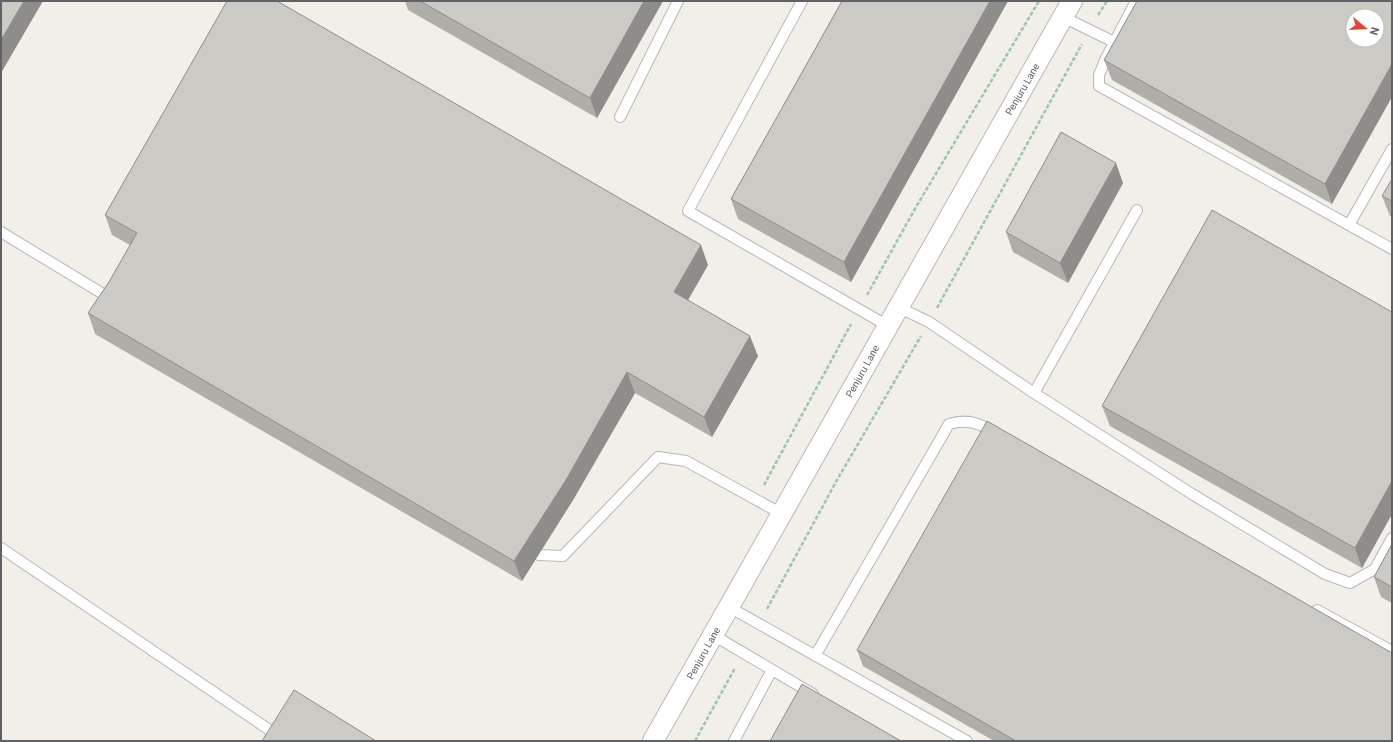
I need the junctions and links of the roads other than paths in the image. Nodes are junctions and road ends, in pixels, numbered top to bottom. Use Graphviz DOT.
graph roads {
  1 [pos="678,1"];
  2 [pos="802,1"];
  3 [pos="1136,1"];
  4 [pos="1067,9"];
  5 [pos="1114,42"];
  6 [pos="620,117"];
  7 [pos="1392,149"];
  8 [pos="1137,210"];
  9 [pos="1349,225"];
  10 [pos="1,232"];
  11 [pos="1392,249"];
  12 [pos="117,302"];
  13 [pos="898,307"];
  14 [pos="888,326"];
  15 [pos="1034,393"];
  16 [pos="1003,436"];
  17 [pos="782,514"];
  18 [pos="1392,538"];
  19 [pos="1,548"];
  20 [pos="539,554"];
  21 [pos="1309,605"];
  22 [pos="729,607"];
  23 [pos="713,635"];
  24 [pos="1392,652"];
  25 [pos="815,656"];
  26 [pos="772,670"];
  27 [pos="824,701"];
  28 [pos="271,731"];
  29 [pos="653,741"];
  30 [pos="734,741"];
  31 [pos="967,741"];
  1 -- 6 [label="lane"];
  2 -- 14 [label="lane"];
  3 -- 5 [label="lane"];
  4 -- 5 [label="lane"];
  4 -- 13 [label="street, Penjuru Lane"];
  5 -- 9 [label="lane"];
  7 -- 9 [label="lane"];
  8 -- 15 [label="lane"];
  9 -- 11 [label="lane"];
  10 -- 12 [label="lane"];
  13 -- 14 [label="street, Penjuru Lane"];
  13 -- 15 [label="lane"];
  14 -- 17 [label="street, Penjuru Lane"];
  15 -- 18 [label="lane"];
  16 -- 25 [label="lane"];
  17 -- 20 [label="lane"];
  17 -- 22 [label="street, Penjuru Lane"];
  19 -- 28 [label="lane"];
  21 -- 24 [label="lane"];
  22 -- 23 [label="street, Penjuru Lane"];
  22 -- 25 [label="lane"];
  23 -- 26 [label="lane"];
  23 -- 29 [label="street, Penjuru Lane"];
  25 -- 31 [label="lane"];
  26 -- 27 [label="lane"];
  26 -- 30 [label="lane"];
}
